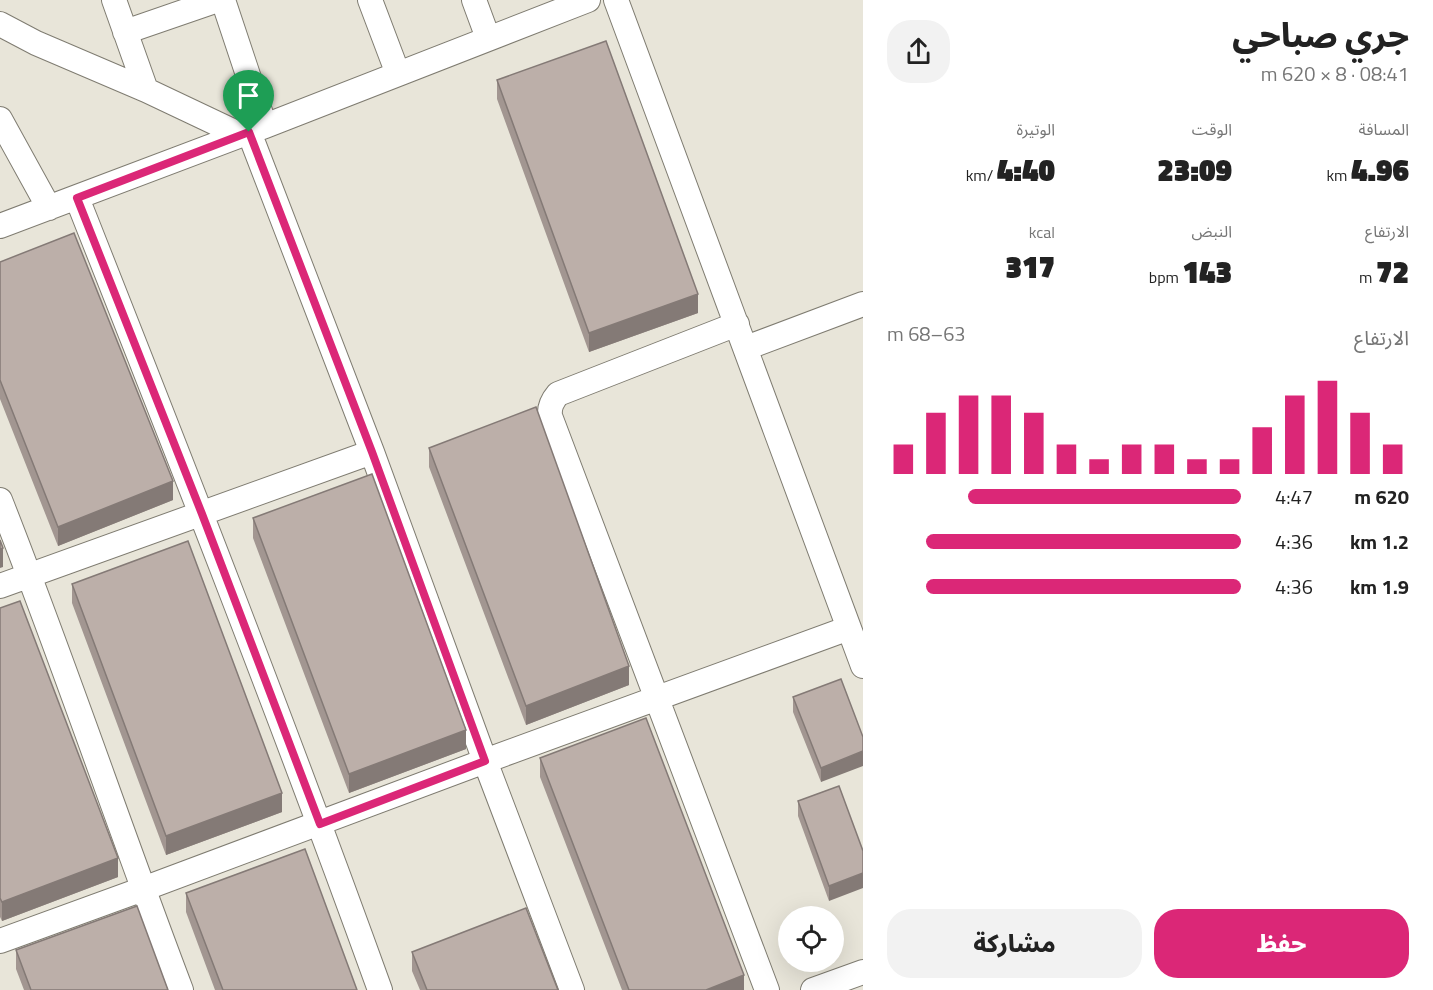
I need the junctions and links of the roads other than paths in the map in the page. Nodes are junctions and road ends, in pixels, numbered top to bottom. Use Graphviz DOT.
graph roads {
  1 [pos="114,0"];
  2 [pos="218,0"];
  3 [pos="223,0"];
  4 [pos="370,0"];
  5 [pos="474,0"];
  6 [pos="588,0"];
  7 [pos="616,0"];
  8 [pos="0,24"];
  9 [pos="125,32"];
  10 [pos="488,38"];
  11 [pos="398,74"];
  12 [pos="146,90"];
  13 [pos="0,119"];
  14 [pos="252,131"];
  15 [pos="77,198"];
  16 [pos="49,208"];
  17 [pos="0,226"];
  18 [pos="863,304"];
  19 [pos="737,324"];
  20 [pos="746,348"];
  21 [pos="372,452"];
  22 [pos="0,500"];
  23 [pos="202,514"];
  24 [pos="30,575"];
  25 [pos="0,586"];
  26 [pos="849,628"];
  27 [pos="863,666"];
  28 [pos="656,699"];
  29 [pos="485,761"];
  30 [pos="320,824"];
  31 [pos="142,890"];
  32 [pos="0,940"];
  33 [pos="852,980"];
  34 [pos="181,990"];
  35 [pos="380,990"];
  36 [pos="572,990"];
  37 [pos="767,990"];
  38 [pos="813,990"];
  1 -- 9 [label="street"];
  2 -- 9 [label="street"];
  3 -- 14 [label="street"];
  4 -- 11 [label="street"];
  5 -- 10 [label="street"];
  6 -- 10 [label="street"];
  7 -- 19 [label="street"];
  8 -- 12 [label="street"];
  9 -- 12 [label="street"];
  10 -- 11 [label="street"];
  11 -- 14 [label="street"];
  12 -- 14 [label="street"];
  13 -- 16 [label="street"];
  14 -- 15 [label="street"];
  14 -- 21 [label="street"];
  15 -- 16 [label="street"];
  15 -- 23 [label="street"];
  16 -- 17 [label="street"];
  18 -- 20 [label="street"];
  19 -- 20 [label="street"];
  19 -- 28 [label="street"];
  20 -- 26 [label="street"];
  21 -- 23 [label="street"];
  21 -- 29 [label="street"];
  22 -- 24 [label="street"];
  23 -- 24 [label="street"];
  23 -- 30 [label="street"];
  24 -- 25 [label="street"];
  24 -- 31 [label="street"];
  26 -- 27 [label="street"];
  26 -- 28 [label="street"];
  28 -- 29 [label="street"];
  28 -- 37 [label="street"];
  29 -- 30 [label="street"];
  29 -- 36 [label="street"];
  30 -- 31 [label="street"];
  30 -- 35 [label="street"];
  31 -- 32 [label="street"];
  31 -- 34 [label="street"];
  33 -- 38 [label="street"];
}
